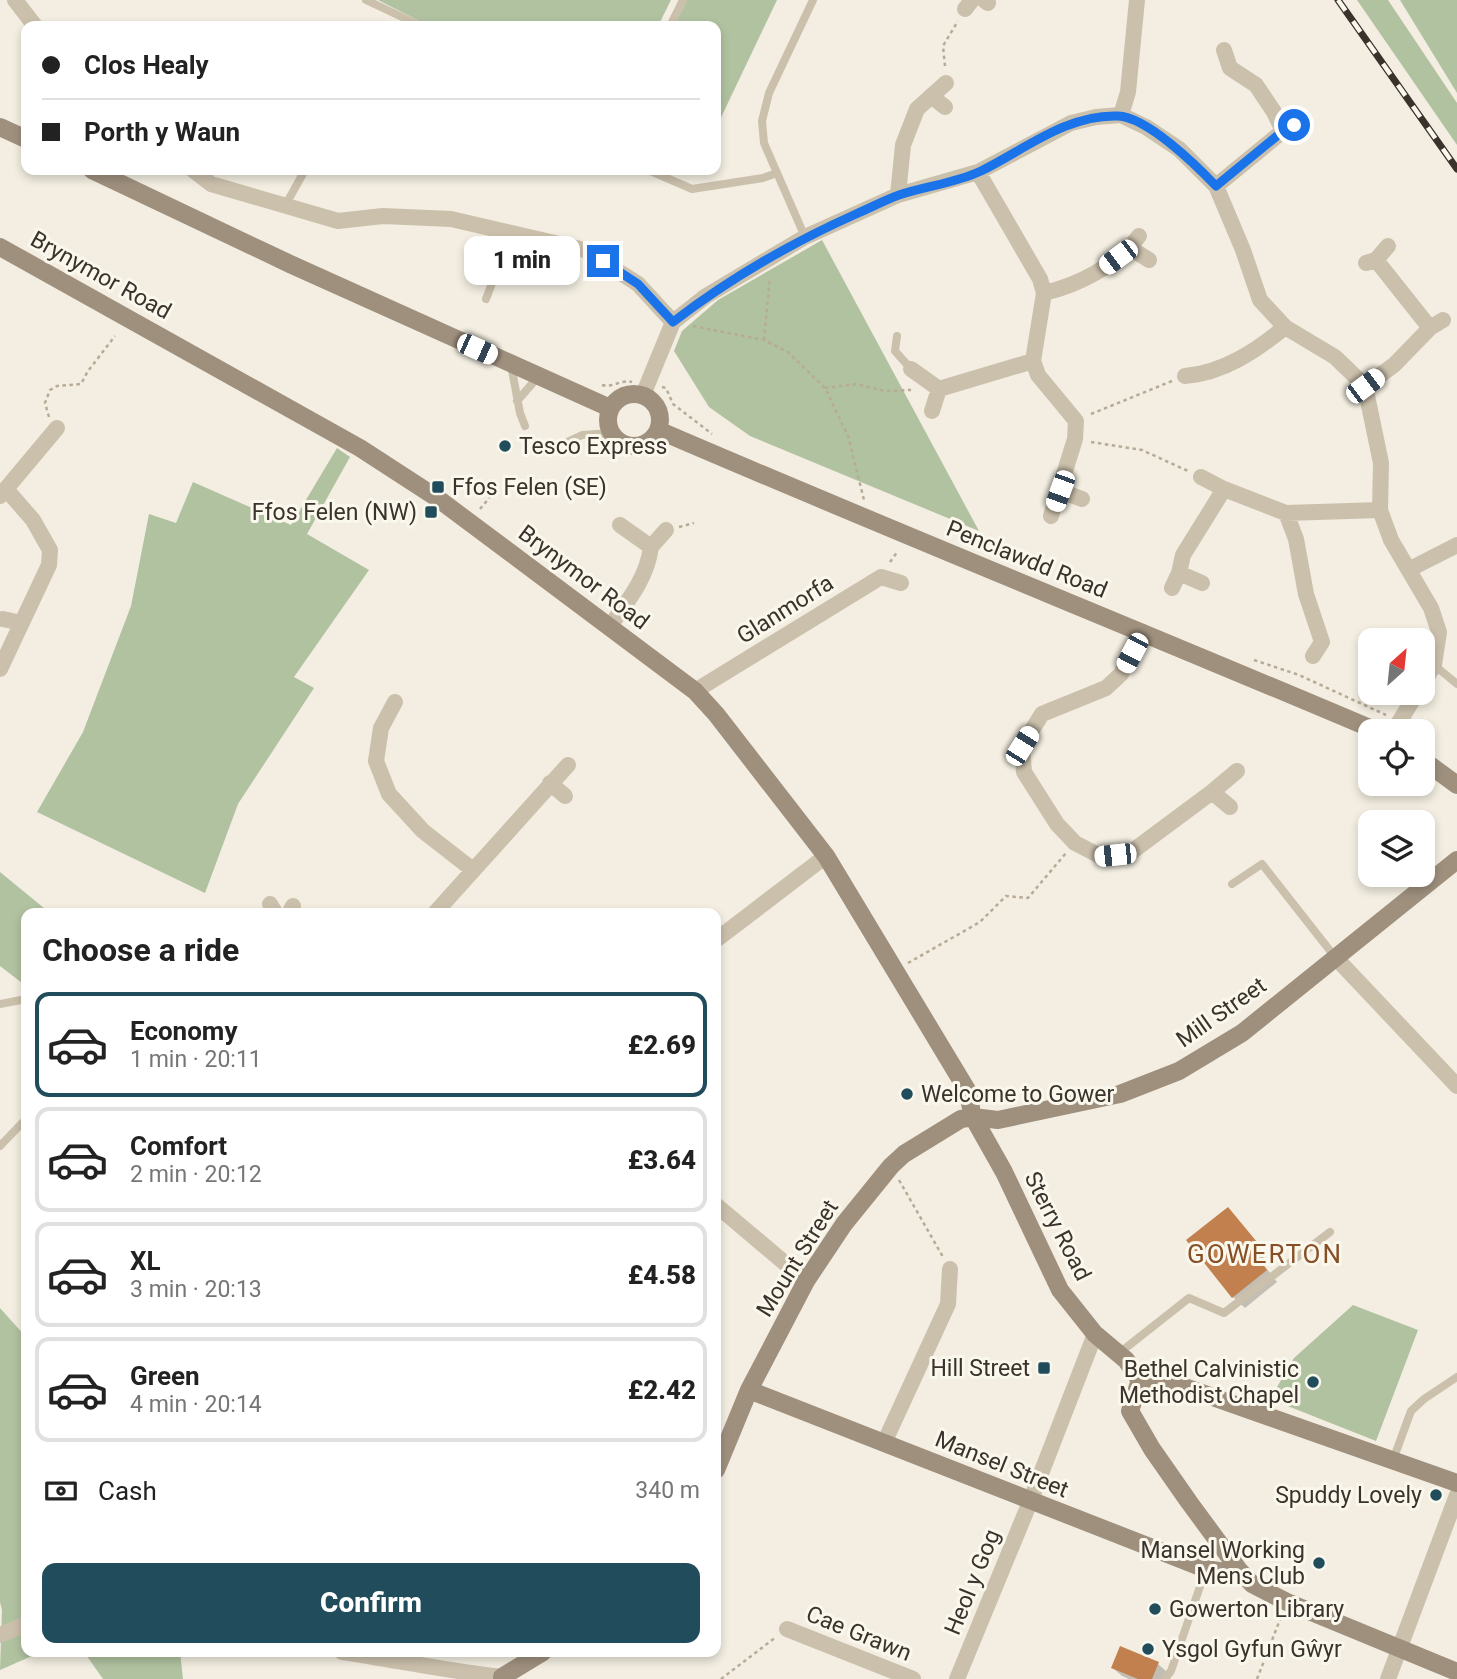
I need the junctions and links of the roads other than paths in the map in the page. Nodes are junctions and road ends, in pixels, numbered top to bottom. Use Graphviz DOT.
graph roads {
  1 [pos="15,0"];
  2 [pos="366,0"];
  3 [pos="683,0"];
  4 [pos="813,0"];
  5 [pos="1137,0"];
  6 [pos="31,21"];
  7 [pos="410,21"];
  8 [pos="672,21"];
  9 [pos="1224,50"];
  10 [pos="946,83"];
  11 [pos="931,96"];
  12 [pos="945,107"];
  13 [pos="1121,115"];
  14 [pos="0,127"];
  15 [pos="21,137"];
  16 [pos="978,172"];
  17 [pos="777,173"];
  18 [pos="103,175"];
  19 [pos="199,175"];
  20 [pos="302,175"];
  21 [pos="660,175"];
  22 [pos="1216,186"];
  23 [pos="898,195"];
  24 [pos="285,206"];
  25 [pos="511,233"];
  26 [pos="806,237"];
  27 [pos="1388,246"];
  28 [pos="0,247"];
  29 [pos="1149,260"];
  30 [pos="1044,293"];
  31 [pos="486,299"];
  32 [pos="673,322"];
  33 [pos="1286,327"];
  34 [pos="897,336"];
  35 [pos="1032,361"];
  36 [pos="511,365"];
  37 [pos="911,369"];
  38 [pos="1185,376"];
  39 [pos="538,377"];
  40 [pos="1365,386"];
  41 [pos="939,388"];
  42 [pos="645,391"];
  43 [pos="517,401"];
  44 [pos="610,408"];
  45 [pos="932,411"];
  46 [pos="53,423"];
  47 [pos="525,426"];
  48 [pos="658,430"];
  49 [pos="611,433"];
  50 [pos="565,443"];
  51 [pos="1201,477"];
  52 [pos="1224,489"];
  53 [pos="1060,491"];
  54 [pos="3,493"];
  55 [pos="1082,499"];
  56 [pos="1380,510"];
  57 [pos="1286,513"];
  58 [pos="1051,516"];
  59 [pos="621,525"];
  60 [pos="666,530"];
  61 [pos="1457,545"];
  62 [pos="651,547"];
  63 [pos="1410,569"];
  64 [pos="901,583"];
  65 [pos="1202,583"];
  66 [pos="4,619"];
  67 [pos="21,624"];
  68 [pos="610,626"];
  69 [pos="1143,632"];
  70 [pos="1324,648"];
  71 [pos="1435,658"];
  72 [pos="1435,666"];
  73 [pos="0,669"];
  74 [pos="1457,684"];
  75 [pos="695,691"];
  76 [pos="395,702"];
  77 [pos="1358,723"];
  78 [pos="568,765"];
  79 [pos="1435,769"];
  80 [pos="1237,771"];
  81 [pos="550,783"];
  82 [pos="1457,785"];
  83 [pos="1212,792"];
  84 [pos="565,796"];
  85 [pos="1230,807"];
  86 [pos="826,856"];
  87 [pos="1457,860"];
  88 [pos="473,870"];
  89 [pos="1232,884"];
  90 [pos="440,908"];
  91 [pos="721,936"];
  92 [pos="1335,957"];
  93 [pos="21,1000"];
  94 [pos="0,1004"];
  95 [pos="1457,1086"];
  96 [pos="973,1117"];
  97 [pos="21,1123"];
  98 [pos="0,1146"];
  99 [pos="721,1209"];
  100 [pos="1330,1232"];
  101 [pos="950,1269"];
  102 [pos="807,1281"];
  103 [pos="1095,1334"];
  104 [pos="1118,1354"];
  105 [pos="1457,1377"];
  106 [pos="1140,1380"];
  107 [pos="749,1390"];
  108 [pos="884,1443"];
  109 [pos="721,1459"];
  110 [pos="1393,1460"];
  111 [pos="1457,1483"];
  112 [pos="1457,1495"];
  113 [pos="1030,1502"];
  114 [pos="1206,1569"];
  115 [pos="1239,1570"];
  116 [pos="21,1626"];
  117 [pos="787,1629"];
  118 [pos="0,1635"];
  119 [pos="1401,1647"];
  120 [pos="399,1657"];
  121 [pos="535,1657"];
  122 [pos="1457,1672"];
  123 [pos="503,1678"];
  124 [pos="913,1679"];
  125 [pos="957,1679"];
  126 [pos="1165,1679"];
  127 [pos="1388,1679"];
  1 -- 6 [label="street"];
  2 -- 7 [label="lane"];
  3 -- 8 [label="lane"];
  4 -- 17 [label="lane"];
  5 -- 13 [label="street"];
  9 -- 22 [label="street"];
  10 -- 11 [label="street"];
  11 -- 12 [label="street"];
  11 -- 23 [label="street"];
  13 -- 16 [label="street"];
  13 -- 22 [label="street"];
  14 -- 15 [label="main road"];
  16 -- 23 [label="street"];
  16 -- 30 [label="street"];
  17 -- 21 [label="lane"];
  17 -- 26 [label="lane"];
  18 -- 36 [label="main road"];
  19 -- 24 [label="street"];
  20 -- 24 [label="lane"];
  22 -- 33 [label="street"];
  23 -- 26 [label="street"];
  24 -- 25 [label="street"];
  25 -- 31 [label="lane"];
  25 -- 32 [label="street"];
  26 -- 32 [label="street"];
  27 -- 40 [label="street"];
  28 -- 68 [label="main road, Brynymor Road"];
  29 -- 30 [label="street"];
  30 -- 35 [label="street"];
  32 -- 42 [label="street"];
  33 -- 38 [label="street"];
  33 -- 40 [label="street"];
  34 -- 37 [label="lane"];
  35 -- 41 [label="street"];
  35 -- 53 [label="street"];
  36 -- 39 [label="main road"];
  36 -- 43 [label="lane"];
  37 -- 41 [label="street"];
  39 -- 43 [label="lane"];
  39 -- 44 [label="main road"];
  40 -- 56 [label="street"];
  41 -- 45 [label="street"];
  42 -- 44 [label="main road"];
  42 -- 48 [label="main road"];
  43 -- 47 [label="lane"];
  44 -- 49 [label="main road"];
  46 -- 54 [label="street"];
  48 -- 49 [label="main road"];
  48 -- 69 [label="main road, Penclawdd Road"];
  49 -- 50 [label="lane"];
  51 -- 52 [label="street"];
  52 -- 57 [label="street"];
  52 -- 65 [label="street"];
  53 -- 55 [label="street"];
  53 -- 58 [label="street"];
  54 -- 67 [label="street"];
  56 -- 57 [label="street"];
  56 -- 63 [label="street"];
  57 -- 70 [label="street"];
  59 -- 62 [label="street"];
  60 -- 62 [label="street"];
  61 -- 63 [label="street"];
  62 -- 68 [label="street"];
  63 -- 71 [label="street"];
  64 -- 75 [label="street, Glanmorfa"];
  66 -- 67 [label="street"];
  67 -- 73 [label="street"];
  68 -- 75 [label="main road, Brynymor Road"];
  69 -- 77 [label="main road, Penclawdd Road"];
  69 -- 83 [label="street"];
  72 -- 74 [label="lane"];
  75 -- 86 [label="main road, Brynymor Road"];
  76 -- 88 [label="street"];
  78 -- 81 [label="street"];
  79 -- 82 [label="main road"];
  80 -- 83 [label="street"];
  81 -- 84 [label="street"];
  81 -- 88 [label="street"];
  83 -- 85 [label="street"];
  86 -- 91 [label="street"];
  86 -- 96 [label="main road, Brynymor Road"];
  87 -- 92 [label="main road, Mill Street"];
  88 -- 90 [label="street"];
  89 -- 92 [label="lane"];
  92 -- 95 [label="street"];
  92 -- 96 [label="main road, Mill Street"];
  93 -- 94 [label="lane"];
  96 -- 102 [label="main road, Mount Street"];
  96 -- 103 [label="main road, Sterry Road"];
  97 -- 98 [label="lane"];
  99 -- 102 [label="street"];
  100 -- 104 [label="lane"];
  101 -- 108 [label="street"];
  102 -- 107 [label="main road, Mount Street"];
  103 -- 104 [label="main road, Sterry Road"];
  103 -- 113 [label="street"];
  104 -- 106 [label="main road, Sterry Road"];
  105 -- 110 [label="lane"];
  106 -- 110 [label="main road"];
  106 -- 115 [label="main road"];
  107 -- 108 [label="main road, Mansel Street"];
  107 -- 109 [label="main road, Mount Street"];
  108 -- 113 [label="main road, Mansel Street"];
  110 -- 111 [label="main road"];
  112 -- 119 [label="street"];
  113 -- 114 [label="main road, Mansel Street"];
  113 -- 125 [label="street, Heol y Gog"];
  114 -- 115 [label="main road, Mansel Street"];
  114 -- 126 [label="lane"];
  115 -- 119 [label="main road"];
  116 -- 118 [label="street"];
  117 -- 124 [label="street, Cae Grawn"];
  119 -- 122 [label="main road"];
  119 -- 127 [label="street"];
  120 -- 123 [label="street"];
  121 -- 123 [label="main road"];
}
